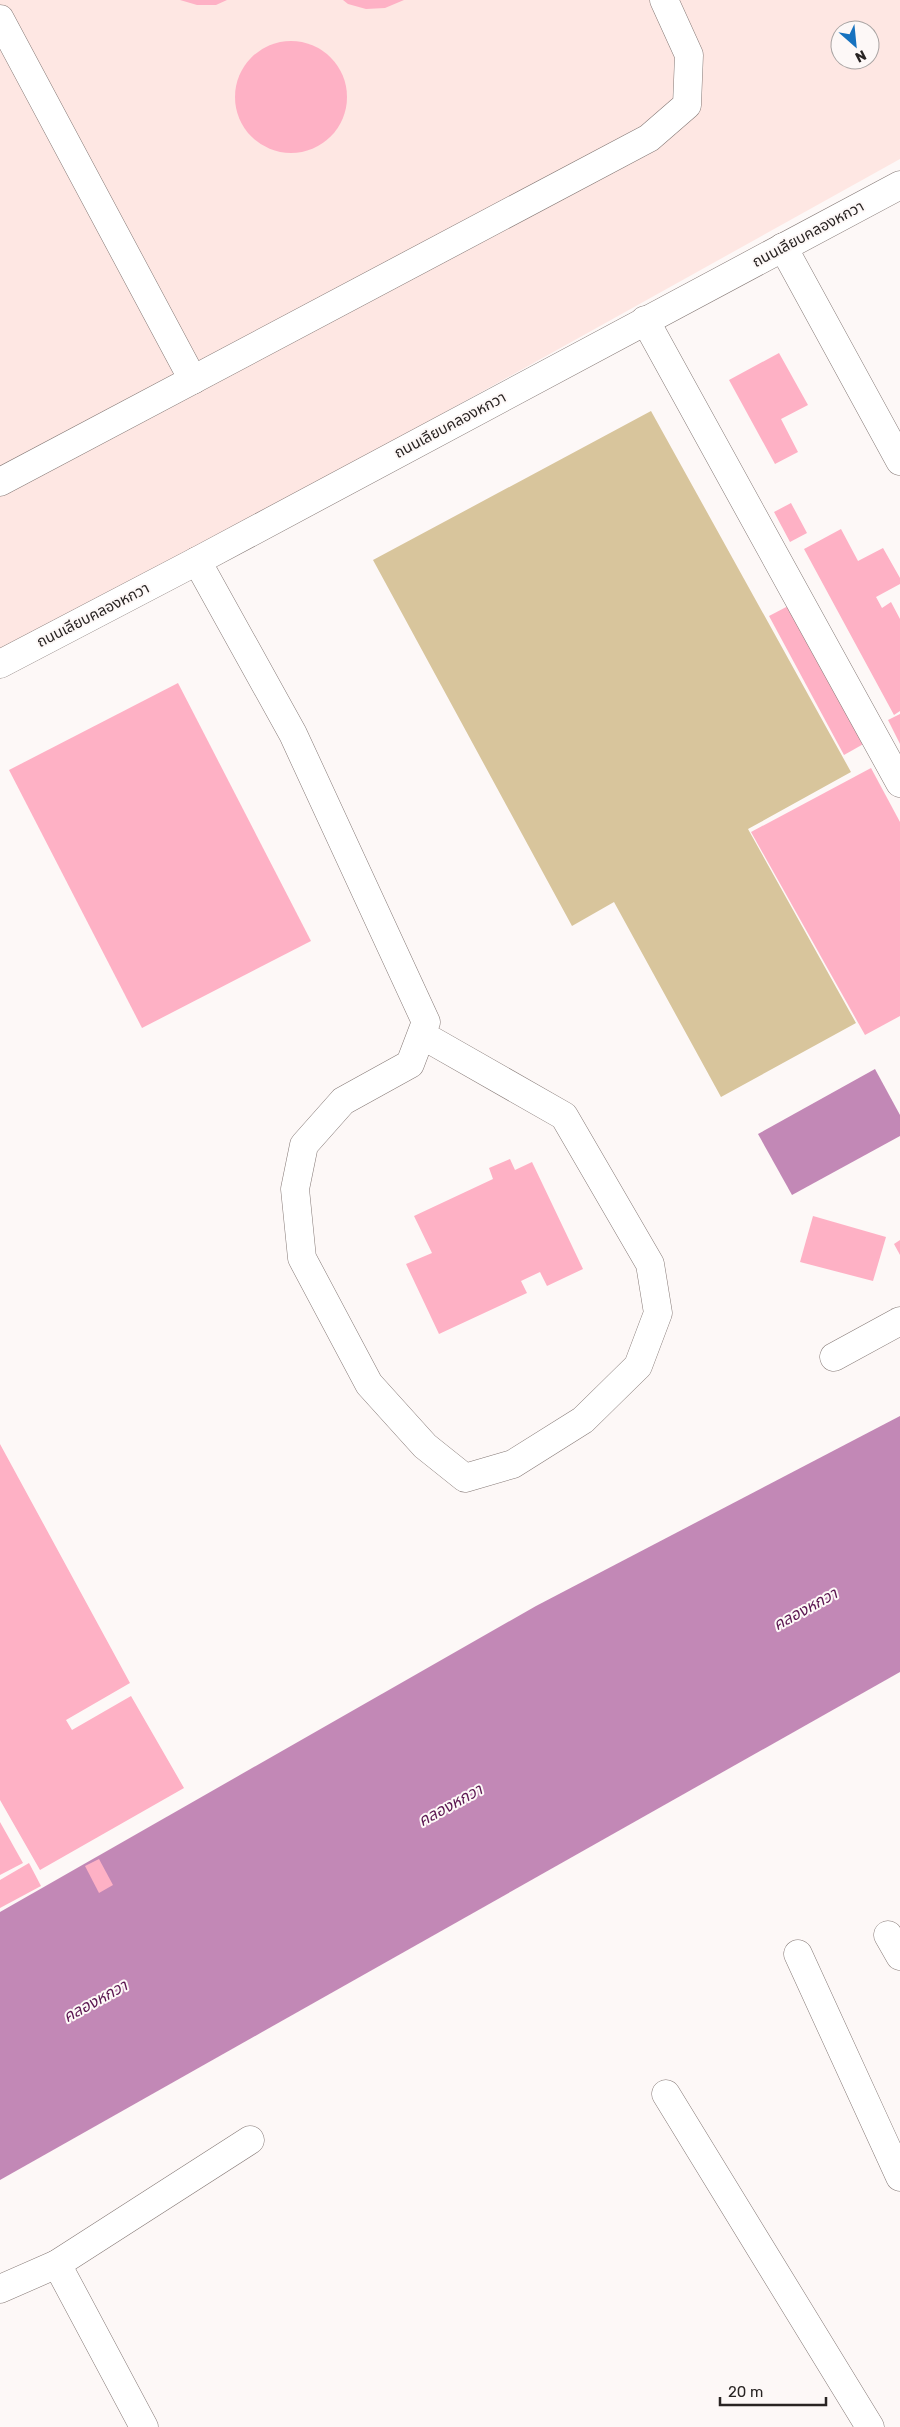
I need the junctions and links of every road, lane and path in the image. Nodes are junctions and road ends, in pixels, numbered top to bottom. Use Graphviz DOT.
graph roads {
  1 [pos="664,0"];
  2 [pos="0,19"];
  3 [pos="900,184"];
  4 [pos="783,247"];
  5 [pos="645,320"];
  6 [pos="193,380"];
  7 [pos="900,461"];
  8 [pos="0,482"];
  9 [pos="197,562"];
  10 [pos="0,664"];
  11 [pos="900,783"];
  12 [pos="422,1035"];
  13 [pos="900,1320"];
  14 [pos="834,1357"];
  15 [pos="798,1954"];
  16 [pos="666,2094"];
  17 [pos="250,2140"];
  18 [pos="900,2177"];
  19 [pos="57,2264"];
  20 [pos="0,2289"];
  21 [pos="144,2427"];
  22 [pos="870,2427"];
  1 -- 6 [label="street"];
  2 -- 6 [label="street"];
  3 -- 4 [label="street, ถนนเลียบคลองหกวา"];
  4 -- 5 [label="street, ถนนเลียบคลองหกวา"];
  4 -- 7 [label="street"];
  5 -- 9 [label="street, ถนนเลียบคลองหกวา"];
  5 -- 11 [label="street"];
  6 -- 8 [label="street"];
  9 -- 10 [label="street, ถนนเลียบคลองหกวา"];
  9 -- 12 [label="street"];
  12 -- 12 [label="street"];
  13 -- 14 [label="street"];
  15 -- 18 [label="street"];
  16 -- 22 [label="street"];
  17 -- 19 [label="street"];
  19 -- 20 [label="street"];
  19 -- 21 [label="street"];
}
